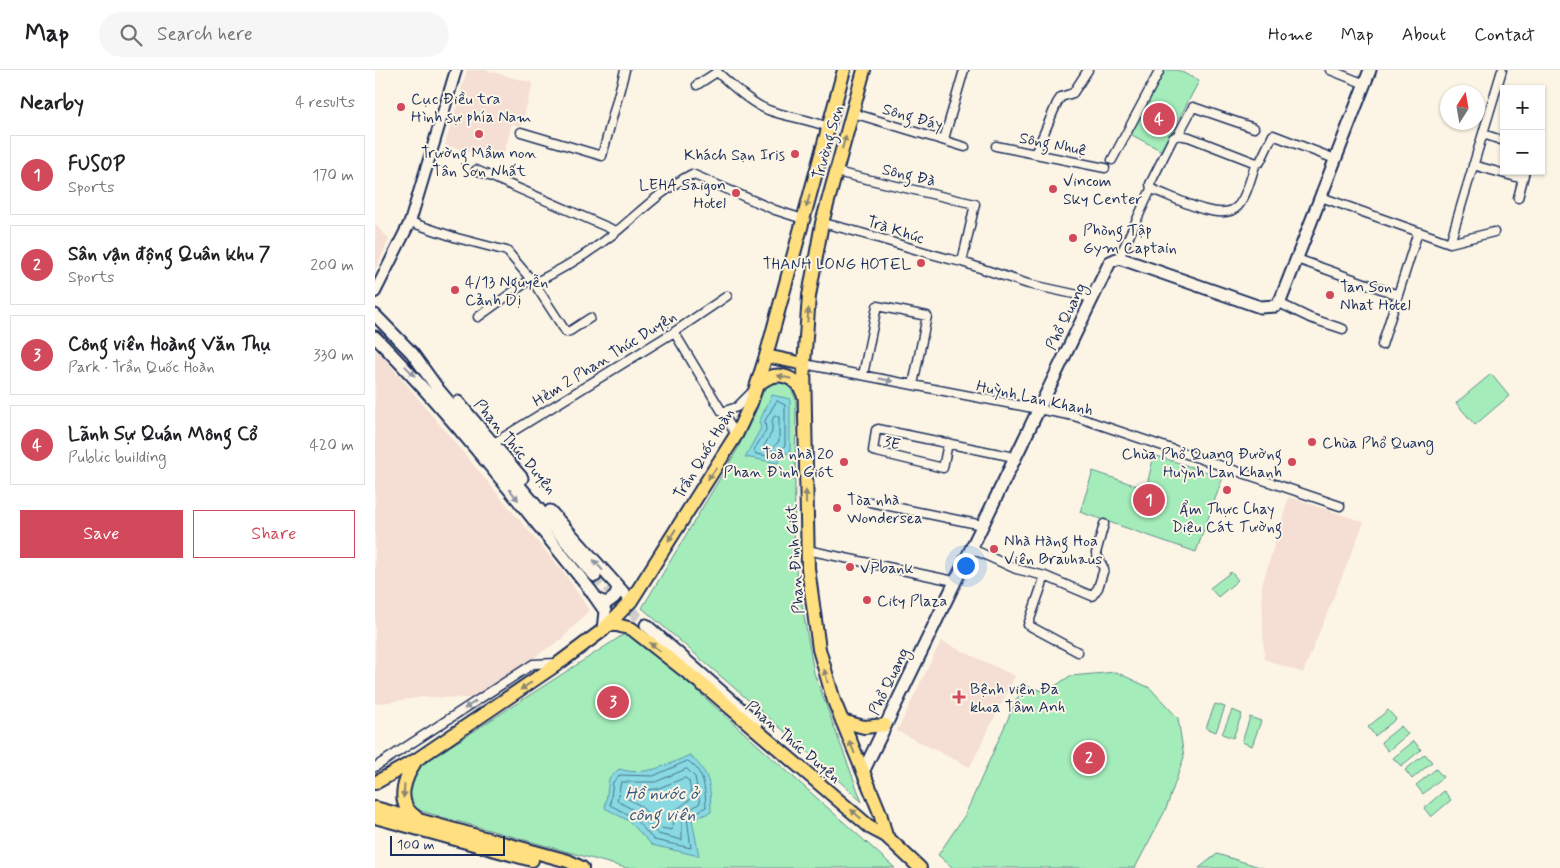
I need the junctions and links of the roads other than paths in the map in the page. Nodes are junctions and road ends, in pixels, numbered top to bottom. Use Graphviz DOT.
graph roads {
  1 [pos="456,70"];
  2 [pos="625,70"];
  3 [pos="845,70"];
  4 [pos="864,70"];
  5 [pos="964,70"];
  6 [pos="1088,70"];
  7 [pos="1160,70"];
  8 [pos="1330,70"];
  9 [pos="1370,70"];
  10 [pos="1502,70"];
  11 [pos="697,84"];
  12 [pos="1365,84"];
  13 [pos="853,113"];
  14 [pos="828,127"];
  15 [pos="1255,128"];
  16 [pos="521,132"];
  17 [pos="1483,134"];
  18 [pos="1178,135"];
  19 [pos="945,139"];
  20 [pos="1500,140"];
  21 [pos="996,146"];
  22 [pos="965,147"];
  23 [pos="1035,154"];
  24 [pos="1335,159"];
  25 [pos="1112,160"];
  26 [pos="1257,163"];
  27 [pos="1473,165"];
  28 [pos="1105,168"];
  29 [pos="476,170"];
  30 [pos="1500,170"];
  31 [pos="836,172"];
  32 [pos="1524,175"];
  33 [pos="1151,189"];
  34 [pos="1321,197"];
  35 [pos="1518,198"];
  36 [pos="803,219"];
  37 [pos="410,222"];
  38 [pos="822,223"];
  39 [pos="616,231"];
  40 [pos="1418,232"];
  41 [pos="1494,232"];
  42 [pos="1450,243"];
  43 [pos="1119,258"];
  44 [pos="1297,259"];
  45 [pos="962,262"];
  46 [pos="533,281"];
  47 [pos="375,292"];
  48 [pos="1398,295"];
  49 [pos="727,296"];
  50 [pos="1092,298"];
  51 [pos="1279,303"];
  52 [pos="375,314"];
  53 [pos="478,317"];
  54 [pos="590,318"];
  55 [pos="1343,329"];
  56 [pos="674,332"];
  57 [pos="375,337"];
  58 [pos="1382,345"];
  59 [pos="766,356"];
  60 [pos="804,364"];
  61 [pos="426,372"];
  62 [pos="863,375"];
  63 [pos="758,385"];
  64 [pos="913,385"];
  65 [pos="804,396"];
  66 [pos="1037,409"];
  67 [pos="722,412"];
  68 [pos="735,435"];
  69 [pos="494,443"];
  70 [pos="948,443"];
  71 [pos="1014,457"];
  72 [pos="870,502"];
  73 [pos="1340,506"];
  74 [pos="1104,524"];
  75 [pos="981,525"];
  76 [pos="970,548"];
  77 [pos="807,550"];
  78 [pos="595,576"];
  79 [pos="1045,576"];
  80 [pos="954,581"];
  81 [pos="617,586"];
  82 [pos="598,600"];
  83 [pos="631,601"];
  84 [pos="646,625"];
  85 [pos="605,627"];
  86 [pos="1078,652"];
  87 [pos="559,663"];
  88 [pos="842,722"];
  89 [pos="885,725"];
  90 [pos="416,760"];
  91 [pos="375,767"];
  92 [pos="863,772"];
  93 [pos="375,783"];
  94 [pos="827,790"];
  95 [pos="375,808"];
  96 [pos="375,817"];
  97 [pos="417,818"];
  98 [pos="375,825"];
  99 [pos="886,836"];
  100 [pos="559,867"];
  101 [pos="532,868"];
  102 [pos="582,868"];
  103 [pos="920,868"];
  1 -- 37 [label="street"];
  2 -- 16 [label="street"];
  3 -- 14 [label="main road, Trường Sơn"];
  4 -- 13 [label="main road, Trường Sơn"];
  5 -- 19 [label="street"];
  6 -- 23 [label="street"];
  7 -- 25 [label="street"];
  8 -- 12 [label="street"];
  9 -- 12 [label="main road"];
  10 -- 17 [label="street"];
  11 -- 14 [label="street"];
  12 -- 24 [label="main road"];
  13 -- 19 [label="street, Sông Đáy"];
  31 -- 13 [label="main road, Trường Sơn, one-way"];
  14 -- 36 [label="main road, Trường Sơn, one-way"];
  15 -- 18 [label="street"];
  17 -- 20 [label="street"];
  17 -- 27 [label="street"];
  18 -- 26 [label="street"];
  18 -- 33 [label="street"];
  19 -- 22 [label="street, Sông Đáy"];
  21 -- 23 [label="street, Sông Nhuệ"];
  23 -- 28 [label="street, Sông Nhuệ"];
  24 -- 26 [label="street"];
  24 -- 34 [label="main road"];
  26 -- 33 [label="street"];
  27 -- 30 [label="street"];
  27 -- 42 [label="street"];
  29 -- 39 [label="street"];
  31 -- 38 [label="main road, Trường Sơn"];
  31 -- 45 [label="street, Sông Đà"];
  32 -- 35 [label="street"];
  33 -- 43 [label="street"];
  34 -- 40 [label="street"];
  34 -- 44 [label="main road"];
  36 -- 39 [label="street"];
  36 -- 59 [label="main road, Trần Quốc Hoàn"];
  37 -- 46 [label="street"];
  37 -- 47 [label="street"];
  38 -- 45 [label="street, Trà Khúc"];
  60 -- 38 [label="main road, Phan Đình Giót, one-way"];
  39 -- 46 [label="street"];
  40 -- 42 [label="street"];
  40 -- 48 [label="street"];
  41 -- 42 [label="street"];
  43 -- 50 [label="main road, Phổ Quang"];
  43 -- 51 [label="main road"];
  44 -- 48 [label="street"];
  44 -- 51 [label="main road"];
  45 -- 50 [label="street, Trà Khúc"];
  46 -- 53 [label="street"];
  46 -- 54 [label="street"];
  48 -- 58 [label="street"];
  49 -- 56 [label="street, Hẻm 2 Phan Thúc Duyện"];
  50 -- 66 [label="main road, Phổ Quang"];
  51 -- 55 [label="street"];
  52 -- 61 [label="main road, Phan Thúc Duyện"];
  56 -- 67 [label="street"];
  56 -- 69 [label="street, Hẻm 2 Phan Thúc Duyện"];
  57 -- 82 [label="main road, Phan Thúc Duyện, one-way"];
  59 -- 60 [label="main road"];
  59 -- 63 [label="main road, Trần Quốc Hoàn"];
  60 -- 62 [label="street, Huỳnh Lan Khanh"];
  60 -- 65 [label="main road, Phan Đình Giót"];
  61 -- 69 [label="main road, Phan Thúc Duyện"];
  61 -- 78 [label="main road"];
  62 -- 64 [label="street, Huỳnh Lan Khanh, one-way"];
  62 -- 64 [label="street"];
  65 -- 63 [label="main road, one-way"];
  63 -- 67 [label="street"];
  63 -- 68 [label="main road, Trần Quốc Hoàn"];
  64 -- 66 [label="street, Huỳnh Lan Khanh"];
  77 -- 65 [label="main road, Phan Đình Giót, one-way"];
  66 -- 71 [label="main road, Phổ Quang"];
  66 -- 73 [label="street, Huỳnh Lan Khanh"];
  67 -- 68 [label="street"];
  68 -- 83 [label="main road, Trần Quốc Hoàn, one-way"];
  81 -- 69 [label="main road, Phan Thúc Duyện, one-way"];
  70 -- 70 [label="street, 3E"];
  70 -- 71 [label="street, 3E"];
  71 -- 75 [label="main road, Phổ Quang"];
  72 -- 75 [label="street"];
  74 -- 79 [label="street"];
  75 -- 76 [label="main road, Phổ Quang"];
  76 -- 79 [label="street"];
  76 -- 80 [label="main road, Phổ Quang"];
  77 -- 80 [label="street"];
  88 -- 77 [label="main road, Phan Đình Giót, one-way"];
  79 -- 86 [label="street"];
  80 -- 89 [label="main road, Phổ Quang"];
  81 -- 82 [label="main road"];
  81 -- 83 [label="main road, Phan Thúc Duyện"];
  82 -- 85 [label="main road, Phan Thúc Duyện"];
  83 -- 85 [label="main road, Trần Quốc Hoàn"];
  84 -- 94 [label="main road"];
  85 -- 87 [label="main road, Trần Quốc Hoàn"];
  94 -- 85 [label="main road, Phan Thúc Duyện, one-way"];
  87 -- 90 [label="main road, Trần Quốc Hoàn, one-way"];
  87 -- 91 [label="street, one-way"];
  88 -- 89 [label="main road"];
  92 -- 88 [label="main road, Phan Đình Giót, one-way"];
  89 -- 92 [label="main road, Phổ Quang"];
  90 -- 93 [label="main road, Trần Quốc Hoàn"];
  90 -- 97 [label="main road, one-way"];
  92 -- 99 [label="main road, Phan Đình Giót"];
  99 -- 94 [label="main road, Phan Thúc Duyện, one-way"];
  95 -- 97 [label="main road"];
  96 -- 100 [label="main road"];
  97 -- 102 [label="main road"];
  98 -- 101 [label="main road"];
  99 -- 103 [label="main road"];
}
